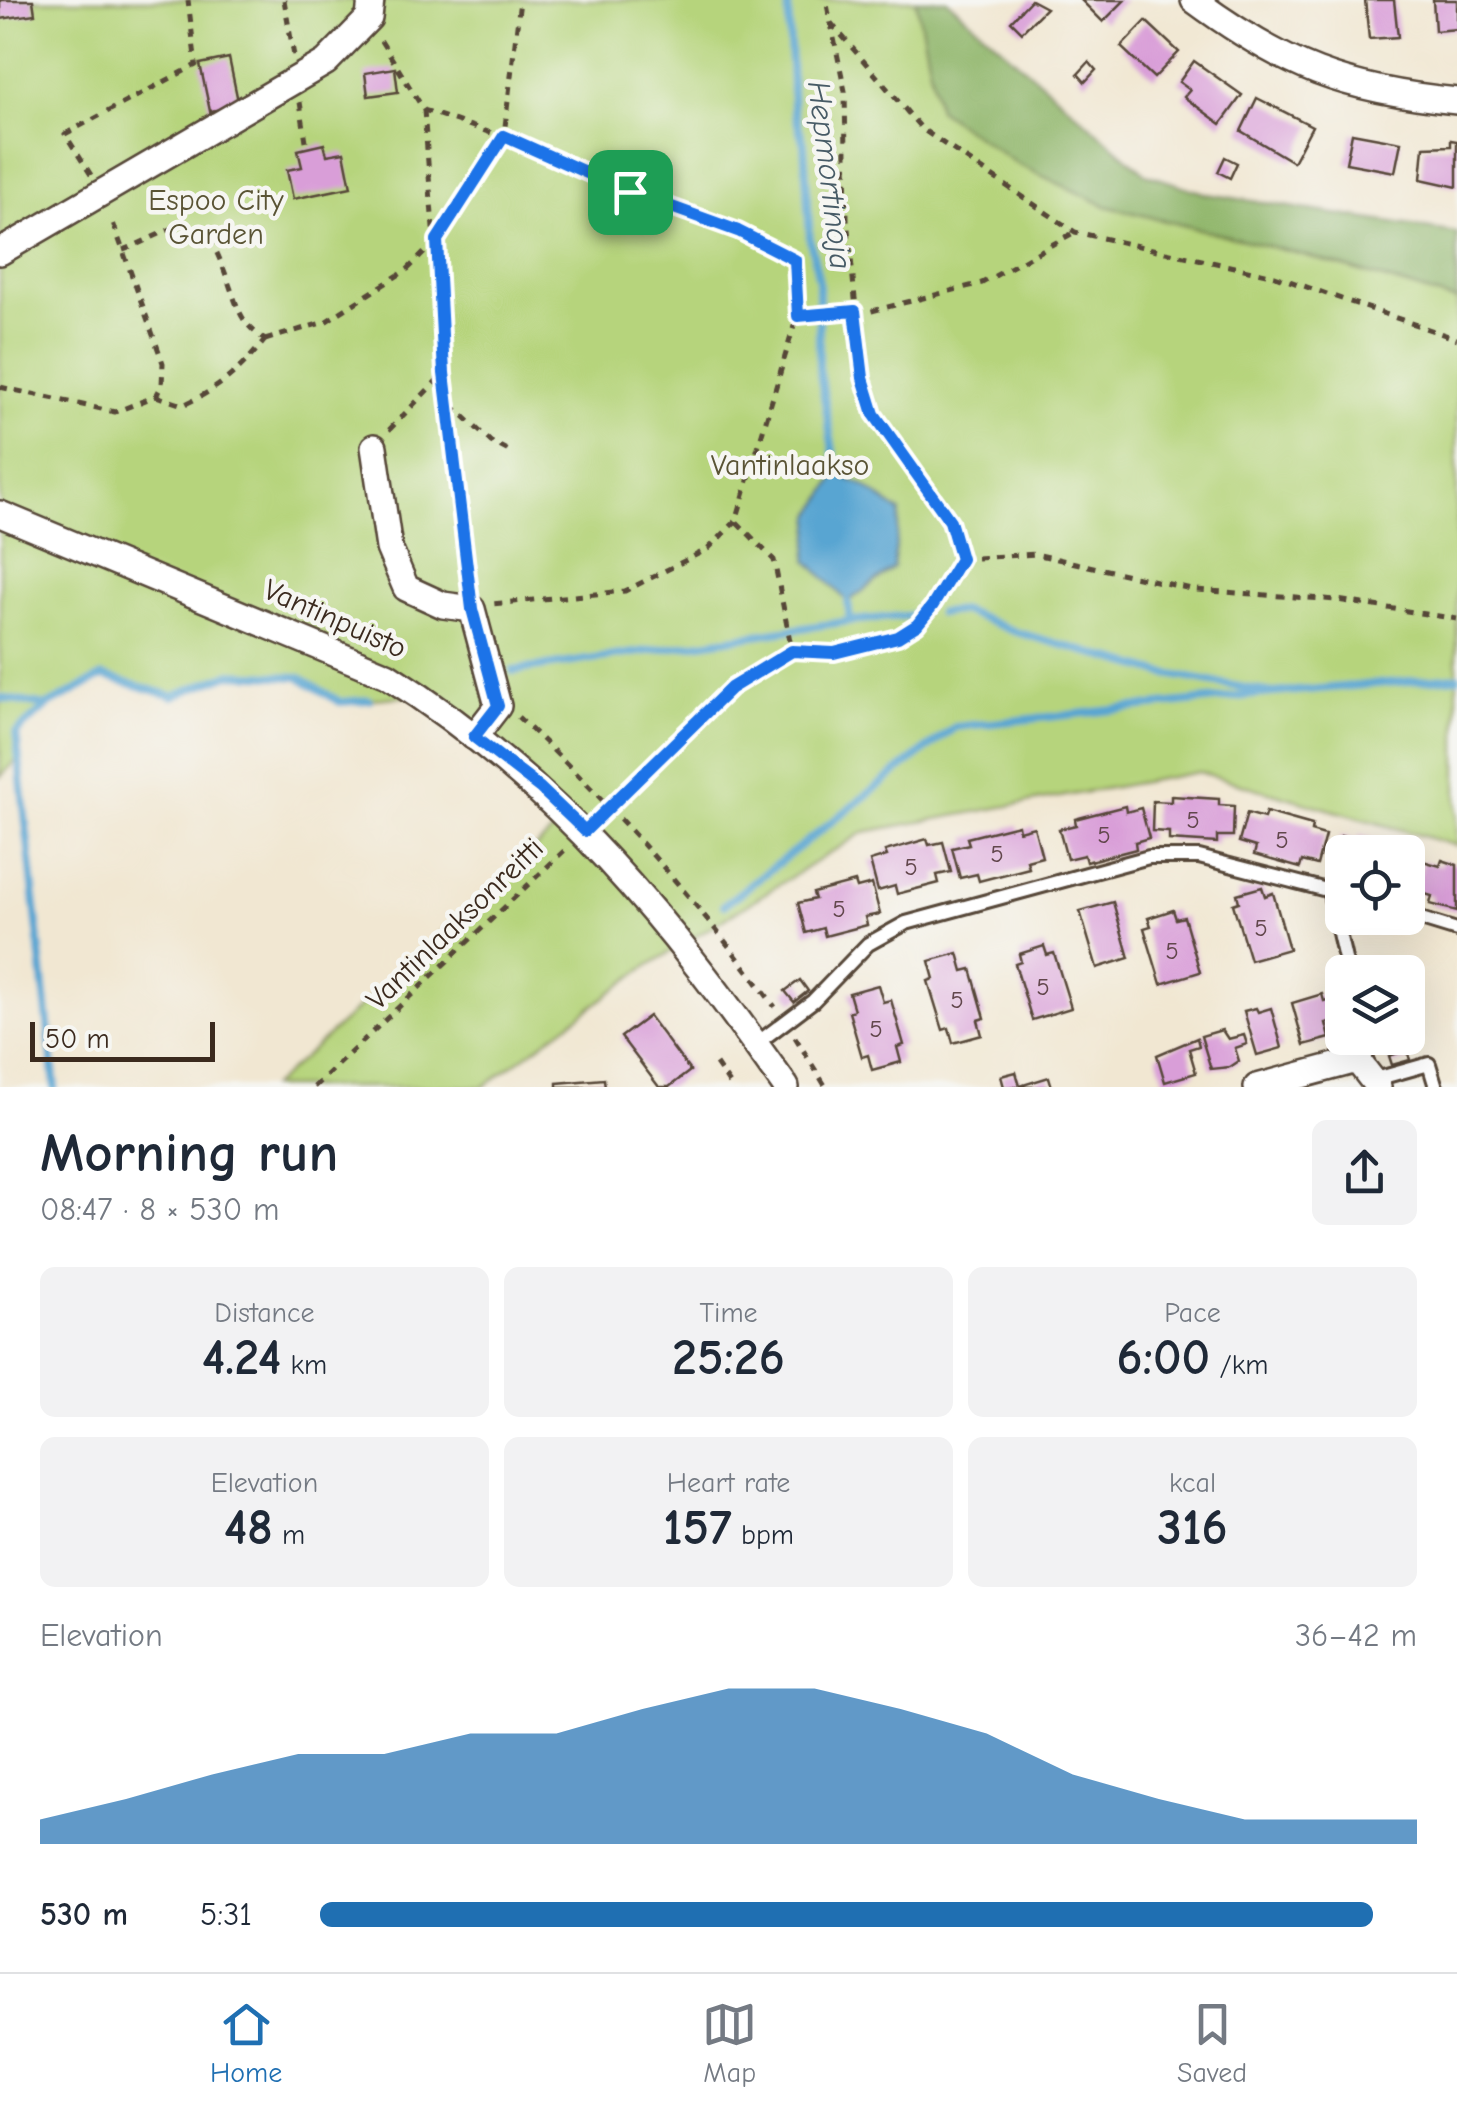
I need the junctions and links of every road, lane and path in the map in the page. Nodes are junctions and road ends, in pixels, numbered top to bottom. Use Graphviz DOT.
graph roads {
  1 [pos="188,0"];
  2 [pos="520,0"];
  3 [pos="826,0"];
  4 [pos="1194,0"];
  5 [pos="370,9"];
  6 [pos="829,22"];
  7 [pos="1457,101"];
  8 [pos="424,110"];
  9 [pos="504,136"];
  10 [pos="102,192"];
  11 [pos="1074,232"];
  12 [pos="437,240"];
  13 [pos="123,250"];
  14 [pos="0,252"];
  15 [pos="855,313"];
  16 [pos="798,316"];
  17 [pos="1457,339"];
  18 [pos="266,340"];
  19 [pos="444,373"];
  20 [pos="0,388"];
  21 [pos="156,396"];
  22 [pos="450,402"];
  23 [pos="374,447"];
  24 [pos="512,453"];
  25 [pos="0,514"];
  26 [pos="736,521"];
  27 [pos="961,559"];
  28 [pos="472,609"];
  29 [pos="1457,620"];
  30 [pos="792,651"];
  31 [pos="498,706"];
  32 [pos="474,737"];
  33 [pos="610,806"];
  34 [pos="585,831"];
  35 [pos="1325,889"];
  36 [pos="1425,920"];
  37 [pos="1457,930"];
  38 [pos="786,1022"];
  39 [pos="756,1044"];
  40 [pos="716,1064"];
  41 [pos="1374,1079"];
  42 [pos="314,1087"];
  43 [pos="732,1087"];
  44 [pos="786,1087"];
  45 [pos="826,1087"];
  46 [pos="1257,1087"];
  47 [pos="1436,1087"];
  1 -- 10 [label="path"];
  2 -- 9 [label="path"];
  3 -- 6 [label="path"];
  4 -- 7 [label="street"];
  5 -- 8 [label="path"];
  5 -- 10 [label="street"];
  6 -- 11 [label="path"];
  6 -- 15 [label="path"];
  8 -- 9 [label="path"];
  8 -- 12 [label="path"];
  9 -- 12 [label="path"];
  9 -- 16 [label="path"];
  10 -- 13 [label="path"];
  10 -- 14 [label="street"];
  11 -- 15 [label="path"];
  11 -- 17 [label="path"];
  12 -- 18 [label="path"];
  12 -- 19 [label="path"];
  13 -- 18 [label="path"];
  13 -- 21 [label="path"];
  15 -- 16 [label="path"];
  15 -- 27 [label="path"];
  16 -- 26 [label="path"];
  18 -- 21 [label="path"];
  19 -- 22 [label="path"];
  19 -- 23 [label="path"];
  20 -- 21 [label="path"];
  22 -- 24 [label="path"];
  22 -- 28 [label="path"];
  23 -- 28 [label="street"];
  25 -- 32 [label="street, Vantinpuisto"];
  26 -- 28 [label="path"];
  26 -- 30 [label="path"];
  27 -- 29 [label="path"];
  27 -- 30 [label="path"];
  28 -- 31 [label="street"];
  30 -- 33 [label="path, Vantinlaaksonreitti"];
  31 -- 32 [label="street"];
  31 -- 33 [label="path"];
  32 -- 34 [label="street, Vantinpuisto"];
  33 -- 34 [label="path, Vantinlaaksonreitti"];
  33 -- 38 [label="path"];
  34 -- 39 [label="street, Vantinpuisto"];
  34 -- 42 [label="path, Vantinlaaksonreitti"];
  35 -- 38 [label="lane"];
  36 -- 37 [label="lane"];
  38 -- 39 [label="lane"];
  38 -- 45 [label="path"];
  39 -- 44 [label="street, Vantinpuisto"];
  40 -- 43 [label="path"];
  41 -- 46 [label="street"];
  41 -- 47 [label="lane"];
}
